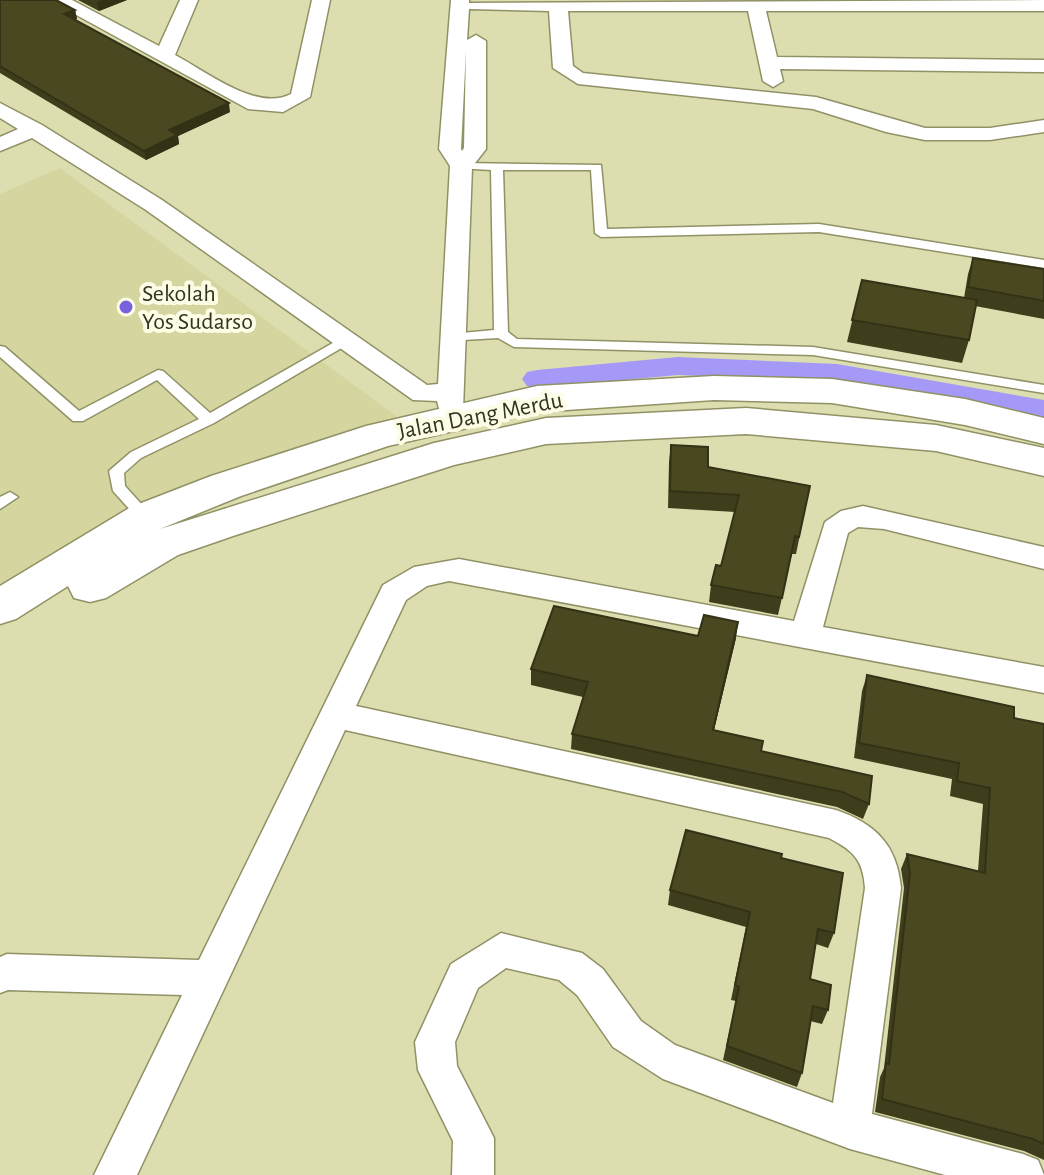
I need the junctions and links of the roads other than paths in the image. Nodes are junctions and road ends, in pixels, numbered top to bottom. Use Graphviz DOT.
graph roads {
  1 [pos="58,0"];
  2 [pos="189,0"];
  3 [pos="321,0"];
  4 [pos="471,2"];
  5 [pos="755,3"];
  6 [pos="558,5"];
  7 [pos="1044,5"];
  8 [pos="164,58"];
  9 [pos="771,63"];
  10 [pos="1044,66"];
  11 [pos="775,99"];
  12 [pos="0,109"];
  13 [pos="1044,126"];
  14 [pos="35,129"];
  15 [pos="0,145"];
  16 [pos="461,166"];
  17 [pos="497,167"];
  18 [pos="1044,264"];
  19 [pos="501,334"];
  20 [pos="451,338"];
  21 [pos="345,340"];
  22 [pos="0,350"];
  23 [pos="1044,389"];
  24 [pos="449,404"];
  25 [pos="209,420"];
  26 [pos="1044,431"];
  27 [pos="1044,462"];
  28 [pos="154,531"];
  29 [pos="1044,558"];
  30 [pos="0,607"];
  31 [pos="0,637"];
  32 [pos="805,637"];
  33 [pos="1044,680"];
  34 [pos="334,714"];
  35 [pos="0,975"];
  36 [pos="211,978"];
  37 [pos="850,1129"];
  38 [pos="115,1175"];
  39 [pos="473,1175"];
  40 [pos="1023,1175"];
  1 -- 8 [label="street"];
  2 -- 8 [label="street"];
  3 -- 8 [label="street"];
  4 -- 6 [label="street"];
  4 -- 16 [label="street"];
  5 -- 6 [label="street"];
  5 -- 7 [label="street"];
  5 -- 9 [label="street"];
  6 -- 11 [label="street"];
  9 -- 10 [label="street"];
  9 -- 11 [label="street"];
  11 -- 13 [label="street"];
  12 -- 14 [label="street"];
  14 -- 15 [label="street"];
  14 -- 21 [label="street"];
  16 -- 17 [label="lane"];
  16 -- 20 [label="street"];
  17 -- 18 [label="lane"];
  17 -- 19 [label="lane"];
  19 -- 20 [label="lane"];
  19 -- 23 [label="lane"];
  20 -- 24 [label="street"];
  21 -- 24 [label="street"];
  21 -- 25 [label="lane"];
  22 -- 25 [label="lane"];
  24 -- 26 [label="main road, Jalan Dang Merdu"];
  24 -- 28 [label="main road, Jalan Dang Merdu"];
  25 -- 28 [label="lane"];
  27 -- 28 [label="main road, Jalan Dang Merdu"];
  28 -- 30 [label="main road, Jalan Dang Merdu"];
  28 -- 31 [label="main road, Jalan Dang Merdu"];
  29 -- 32 [label="street"];
  32 -- 33 [label="street"];
  32 -- 34 [label="street"];
  34 -- 36 [label="street"];
  34 -- 37 [label="street"];
  35 -- 36 [label="street"];
  36 -- 38 [label="street"];
  37 -- 39 [label="street"];
  37 -- 40 [label="street"];
}
